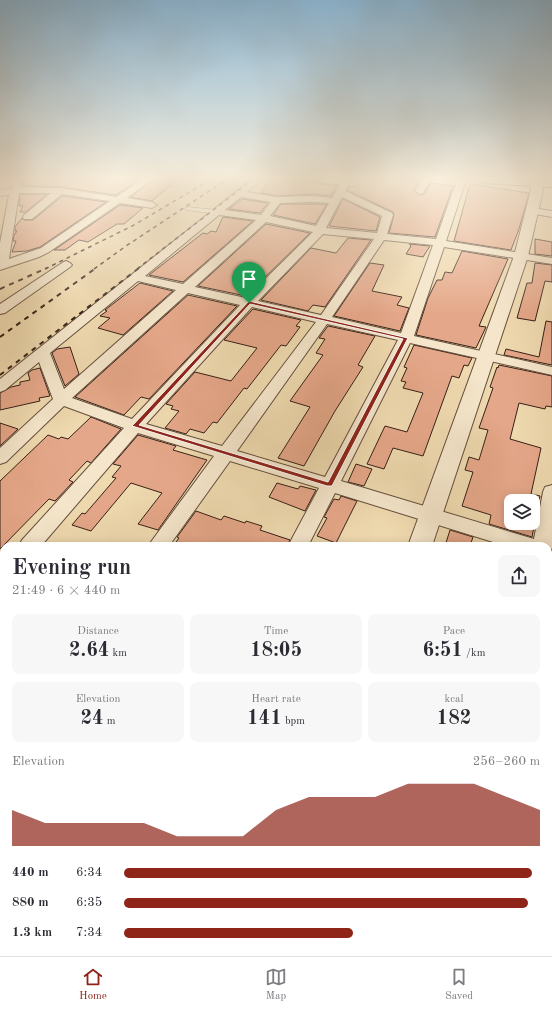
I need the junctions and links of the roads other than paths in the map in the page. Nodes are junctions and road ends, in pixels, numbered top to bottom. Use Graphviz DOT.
graph roads {
  1 [pos="9,225"];
  2 [pos="81,225"];
  3 [pos="201,225"];
  4 [pos="257,225"];
  5 [pos="292,225"];
  6 [pos="323,225"];
  7 [pos="385,225"];
  8 [pos="445,225"];
  9 [pos="536,225"];
  10 [pos="320,231"];
  11 [pos="380,237"];
  12 [pos="439,243"];
  13 [pos="521,256"];
  14 [pos="552,261"];
  15 [pos="2,265"];
  16 [pos="66,265"];
  17 [pos="135,277"];
  18 [pos="185,289"];
  19 [pos="249,303"];
  20 [pos="0,310"];
  21 [pos="324,319"];
  22 [pos="406,338"];
  23 [pos="43,353"];
  24 [pos="486,356"];
  25 [pos="552,371"];
  26 [pos="0,388"];
  27 [pos="61,400"];
  28 [pos="135,426"];
  29 [pos="227,453"];
  30 [pos="0,458"];
  31 [pos="330,484"];
  32 [pos="552,492"];
  33 [pos="430,515"];
  34 [pos="33,542"];
  35 [pos="161,542"];
  36 [pos="300,542"];
  37 [pos="421,542"];
  38 [pos="519,542"];
  39 [pos="544,542"];
  1 -- 15 [label="street"];
  2 -- 15 [label="street"];
  3 -- 17 [label="street"];
  4 -- 18 [label="street"];
  5 -- 10 [label="street"];
  6 -- 10 [label="street"];
  7 -- 11 [label="street"];
  8 -- 12 [label="street"];
  9 -- 13 [label="street"];
  10 -- 11 [label="street"];
  10 -- 19 [label="street"];
  11 -- 12 [label="street"];
  11 -- 21 [label="street"];
  12 -- 13 [label="street"];
  12 -- 22 [label="street"];
  13 -- 14 [label="street"];
  13 -- 24 [label="street"];
  16 -- 20 [label="street"];
  17 -- 18 [label="street"];
  17 -- 23 [label="street"];
  18 -- 19 [label="street"];
  18 -- 27 [label="street"];
  19 -- 21 [label="street"];
  19 -- 28 [label="street"];
  21 -- 22 [label="street"];
  21 -- 29 [label="street"];
  22 -- 24 [label="street"];
  22 -- 31 [label="street"];
  23 -- 26 [label="street"];
  23 -- 27 [label="street"];
  24 -- 25 [label="street"];
  24 -- 33 [label="street"];
  27 -- 28 [label="street"];
  27 -- 30 [label="street"];
  28 -- 29 [label="street"];
  28 -- 34 [label="street"];
  29 -- 31 [label="street"];
  29 -- 35 [label="street"];
  31 -- 33 [label="street"];
  31 -- 36 [label="street"];
  32 -- 39 [label="street"];
  33 -- 37 [label="street"];
  33 -- 38 [label="street"];
}
